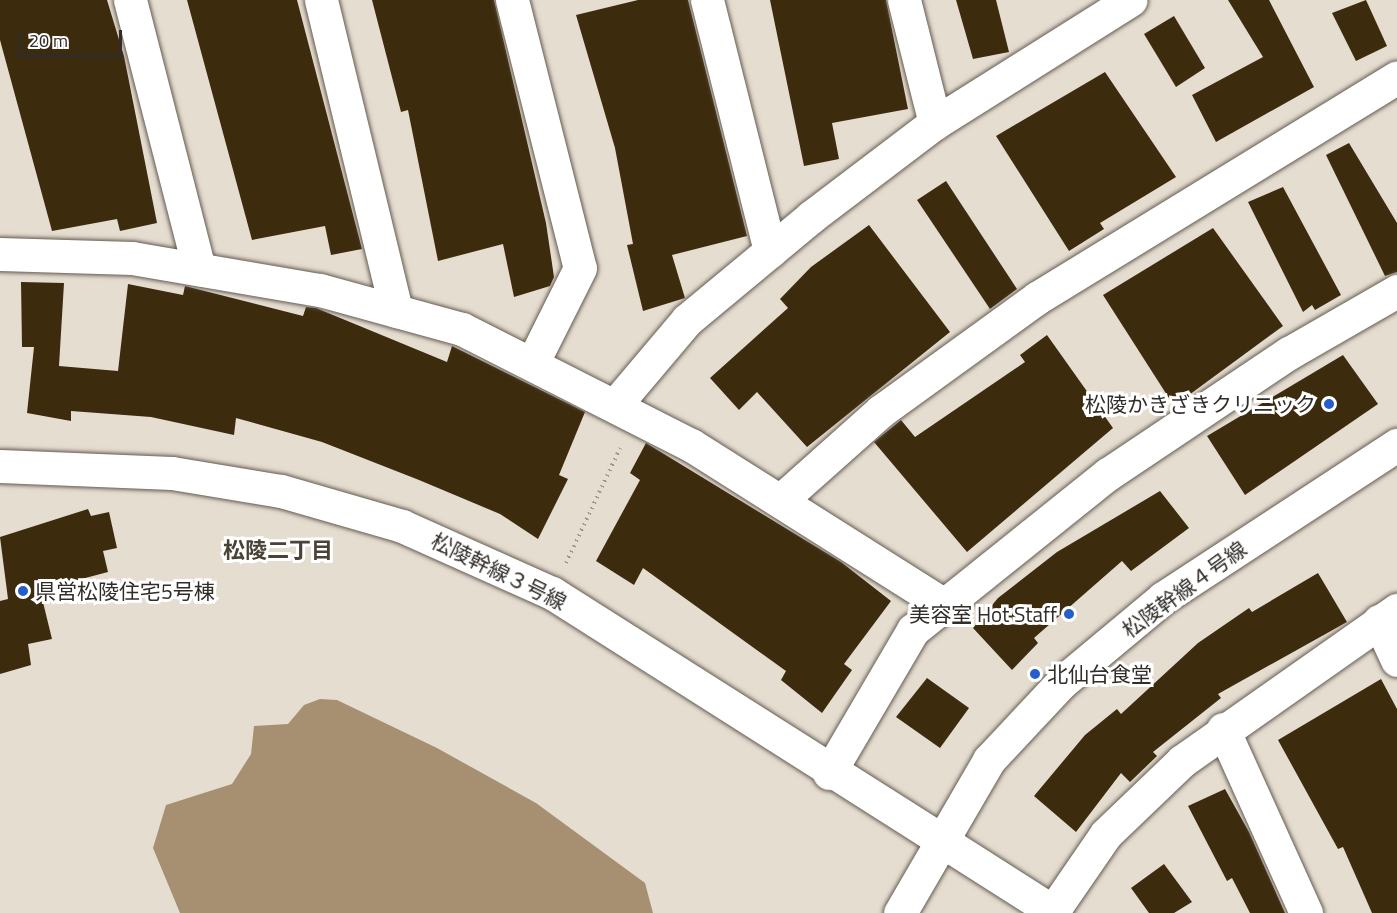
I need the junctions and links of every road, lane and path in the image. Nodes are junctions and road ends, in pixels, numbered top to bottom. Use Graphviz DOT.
graph roads {
  1 [pos="130,0"];
  2 [pos="321,0"];
  3 [pos="512,0"];
  4 [pos="707,0"];
  5 [pos="904,0"];
  6 [pos="1130,0"];
  7 [pos="1097,9"];
  8 [pos="1397,77"];
  9 [pos="935,123"];
  10 [pos="770,251"];
  11 [pos="0,254"];
  12 [pos="198,269"];
  13 [pos="1397,291"];
  14 [pos="396,311"];
  15 [pos="533,362"];
  16 [pos="626,409"];
  17 [pos="1397,445"];
  18 [pos="0,466"];
  19 [pos="781,500"];
  20 [pos="552,593"];
  21 [pos="944,605"];
  22 [pos="1388,616"];
  23 [pos="1397,660"];
  24 [pos="1223,729"];
  25 [pos="829,773"];
  26 [pos="939,839"];
  27 [pos="1054,912"];
  28 [pos="900,913"];
  29 [pos="1306,913"];
  1 -- 12 [label="street"];
  2 -- 14 [label="street"];
  3 -- 15 [label="street"];
  4 -- 10 [label="street"];
  5 -- 9 [label="street"];
  6 -- 7 [label="street"];
  7 -- 9 [label="street"];
  8 -- 19 [label="street"];
  9 -- 10 [label="street"];
  10 -- 16 [label="street"];
  11 -- 12 [label="street"];
  12 -- 14 [label="street"];
  13 -- 21 [label="street"];
  14 -- 15 [label="street"];
  15 -- 16 [label="street"];
  16 -- 19 [label="street"];
  16 -- 20 [label="path"];
  17 -- 26 [label="street, 松陵幹線４号線"];
  18 -- 20 [label="street, 松陵幹線３号線"];
  19 -- 21 [label="street"];
  20 -- 25 [label="street, 松陵幹線３号線"];
  21 -- 25 [label="street"];
  22 -- 23 [label="street"];
  22 -- 24 [label="street"];
  24 -- 27 [label="street"];
  24 -- 29 [label="street"];
  25 -- 26 [label="street, 松陵幹線３号線"];
  26 -- 27 [label="street, 松陵幹線３号線"];
  26 -- 28 [label="street, 松陵幹線４号線"];
}
